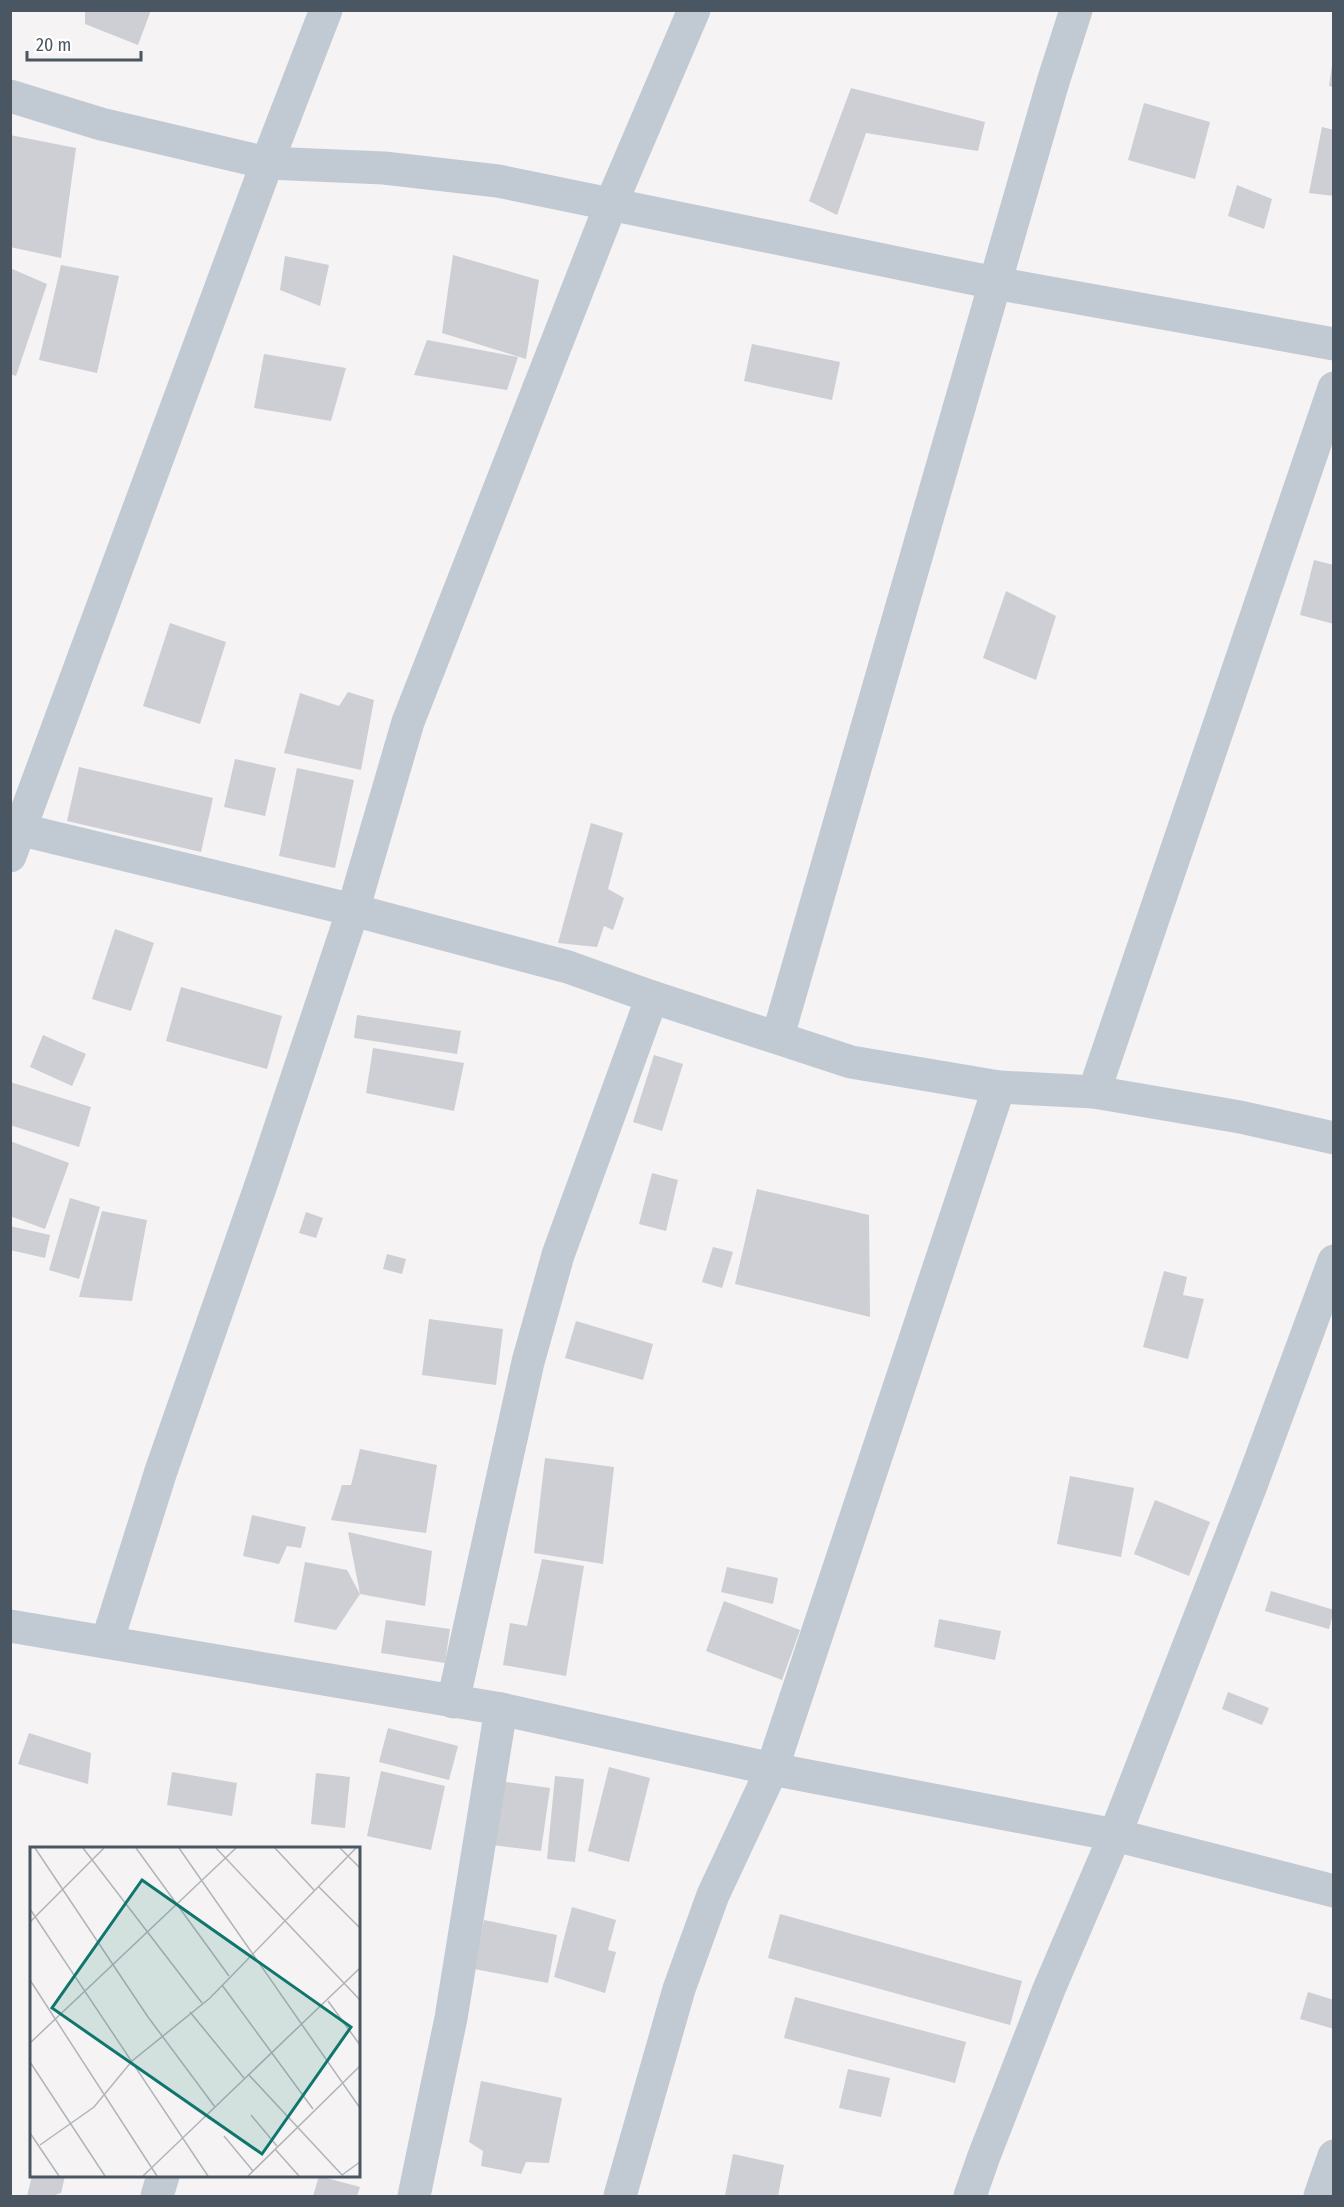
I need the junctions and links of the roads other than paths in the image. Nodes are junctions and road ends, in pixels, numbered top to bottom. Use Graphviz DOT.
graph roads {
  1 [pos="327,10"];
  2 [pos="694,10"];
  3 [pos="1076,10"];
  4 [pos="10,96"];
  5 [pos="267,163"];
  6 [pos="611,204"];
  7 [pos="995,283"];
  8 [pos="1334,344"];
  9 [pos="1334,388"];
  10 [pos="14,837"];
  11 [pos="352,910"];
  12 [pos="652,997"];
  13 [pos="778,1036"];
  14 [pos="999,1087"];
  15 [pos="1094,1092"];
  16 [pos="1334,1138"];
  17 [pos="1334,1261"];
  18 [pos="10,1626"];
  19 [pos="107,1642"];
  20 [pos="453,1702"];
  21 [pos="501,1709"];
  22 [pos="772,1769"];
  23 [pos="1115,1835"];
  24 [pos="1334,1892"];
  25 [pos="1334,2156"];
  26 [pos="162,2177"];
  27 [pos="157,2196"];
  28 [pos="414,2196"];
  29 [pos="620,2196"];
  30 [pos="970,2196"];
  31 [pos="1320,2196"];
  1 -- 5 [label="street"];
  2 -- 6 [label="street"];
  3 -- 7 [label="street"];
  4 -- 5 [label="street"];
  5 -- 6 [label="street"];
  5 -- 10 [label="street"];
  6 -- 7 [label="street"];
  6 -- 11 [label="street"];
  7 -- 8 [label="street"];
  7 -- 13 [label="street"];
  9 -- 15 [label="street"];
  10 -- 11 [label="street"];
  11 -- 12 [label="street"];
  11 -- 19 [label="street"];
  12 -- 13 [label="street"];
  12 -- 20 [label="street"];
  13 -- 14 [label="street"];
  14 -- 15 [label="street"];
  14 -- 22 [label="street"];
  15 -- 16 [label="street"];
  17 -- 23 [label="street"];
  18 -- 19 [label="street"];
  19 -- 20 [label="street"];
  20 -- 21 [label="street"];
  21 -- 22 [label="street"];
  21 -- 28 [label="street"];
  22 -- 23 [label="street"];
  22 -- 29 [label="street"];
  23 -- 24 [label="street"];
  23 -- 30 [label="street"];
  25 -- 31 [label="street"];
  26 -- 27 [label="street"];
}
